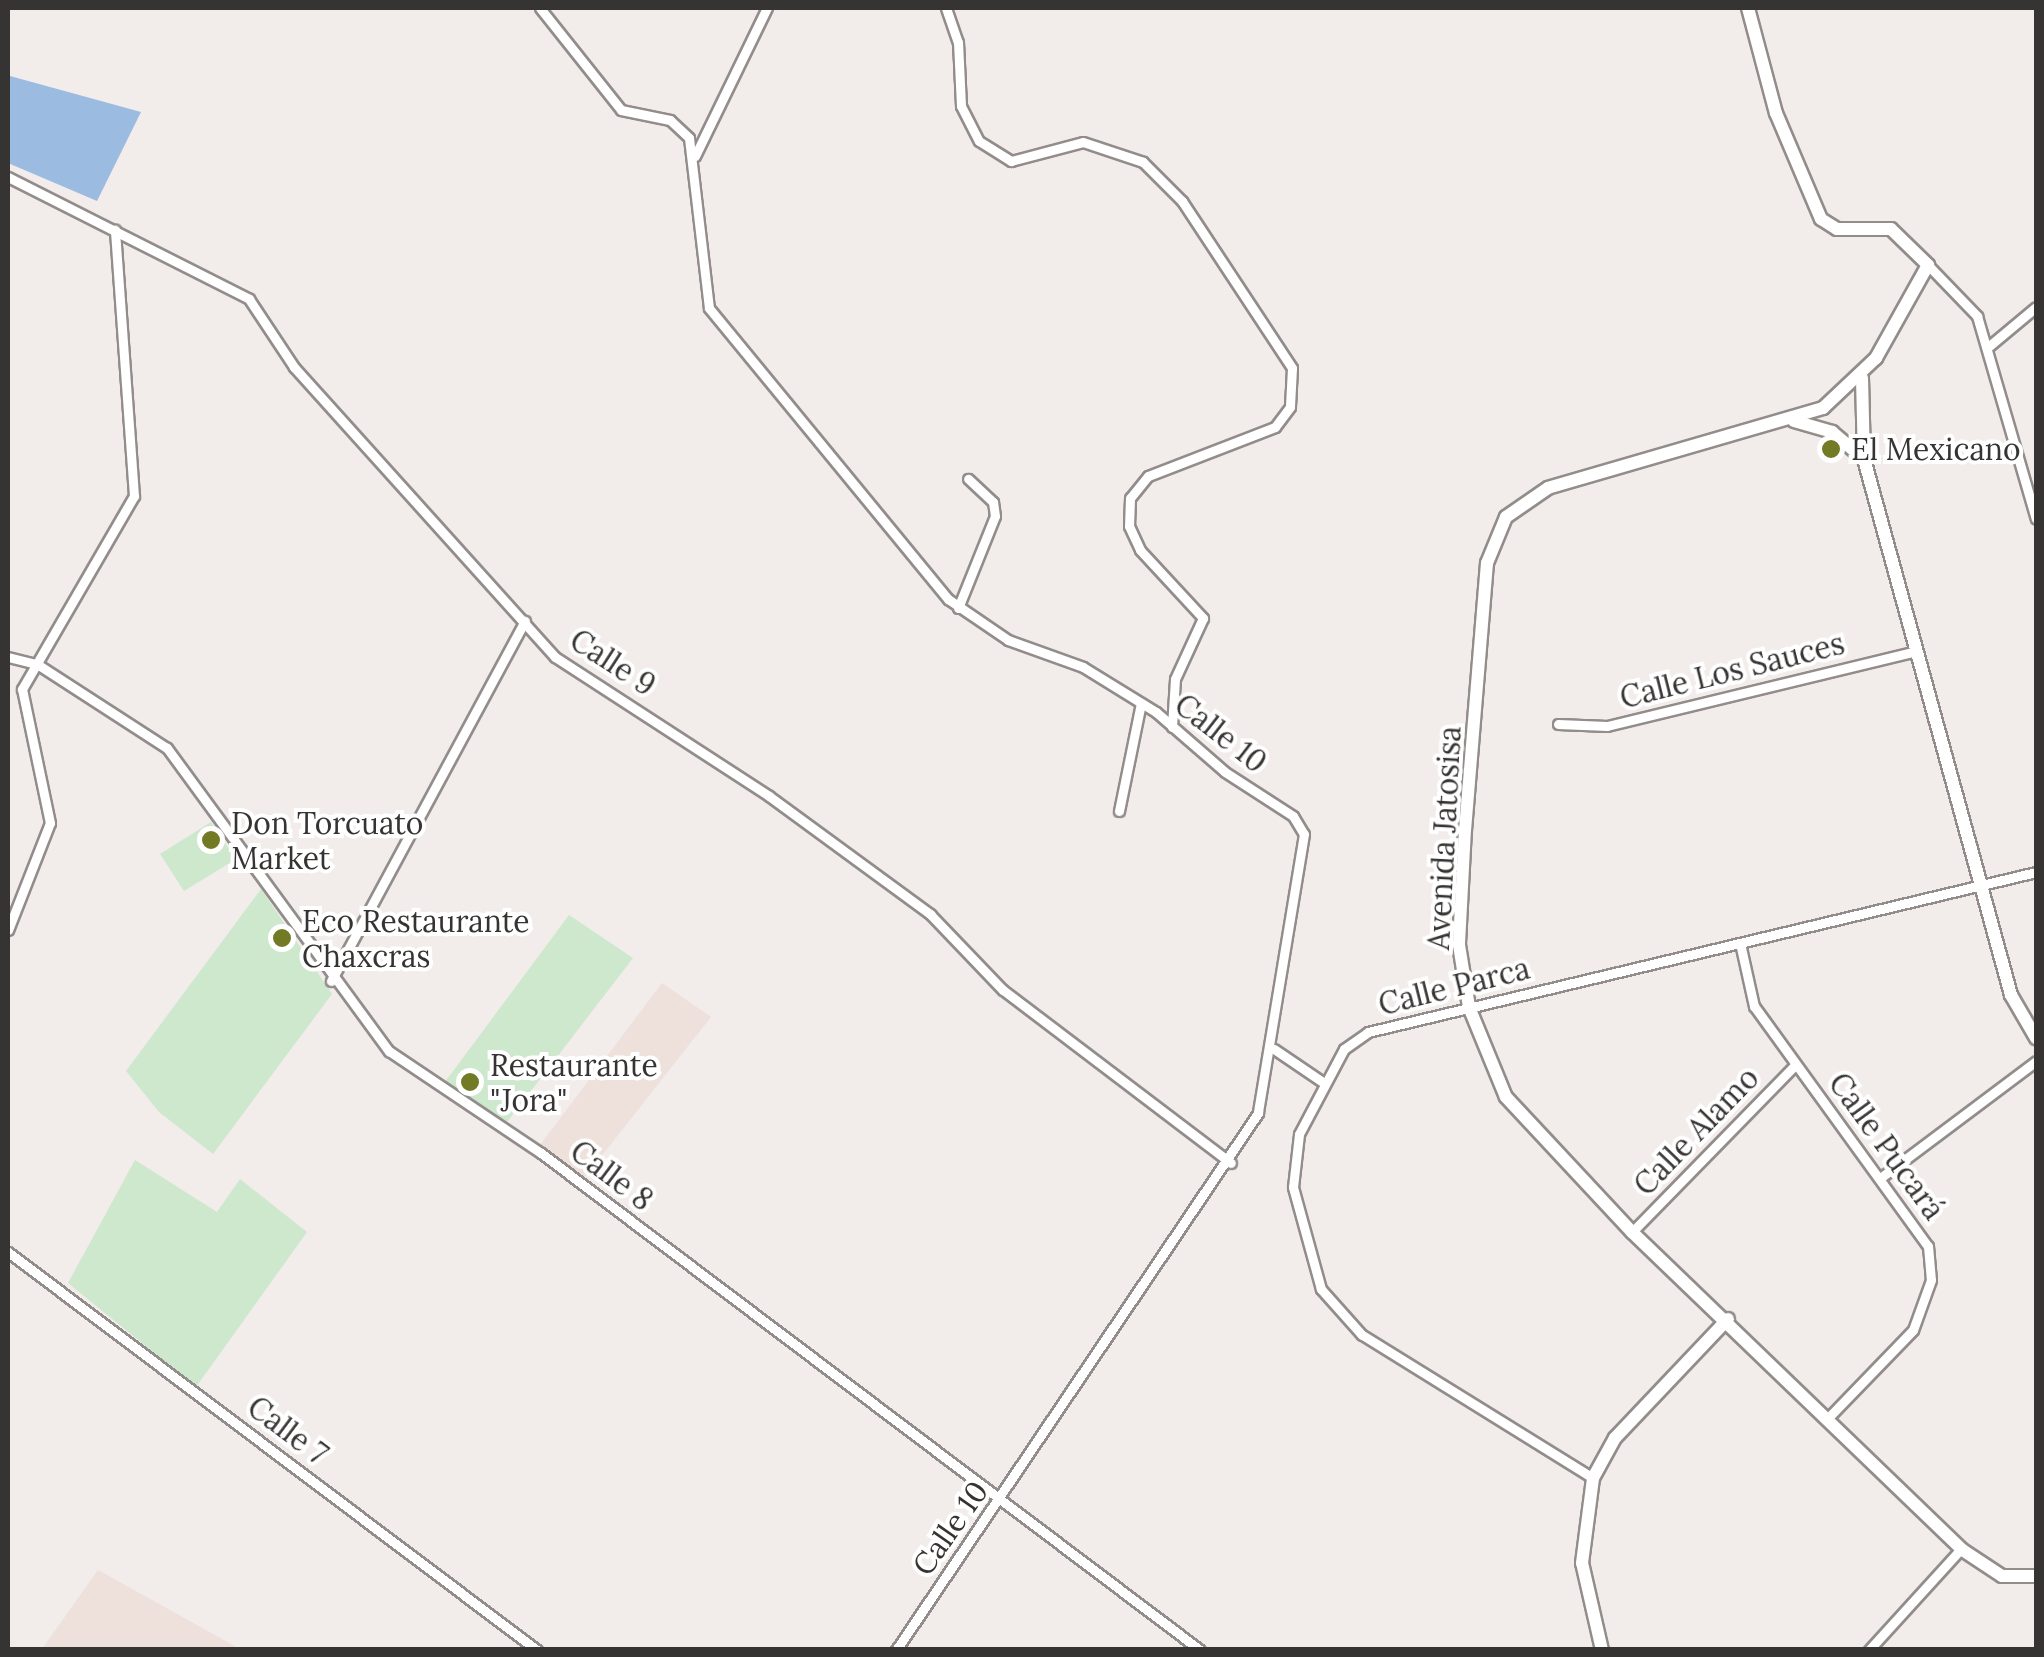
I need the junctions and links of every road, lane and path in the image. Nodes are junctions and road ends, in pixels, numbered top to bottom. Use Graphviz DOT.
graph roads {
  1 [pos="540,8"];
  2 [pos="768,8"];
  3 [pos="946,8"];
  4 [pos="1748,8"];
  5 [pos="696,156"];
  6 [pos="8,177"];
  7 [pos="115,230"];
  8 [pos="1928,264"];
  9 [pos="2036,307"];
  10 [pos="1988,346"];
  11 [pos="1862,376"];
  12 [pos="1792,421"];
  13 [pos="1864,459"];
  14 [pos="968,479"];
  15 [pos="2036,518"];
  16 [pos="958,608"];
  17 [pos="525,621"];
  18 [pos="1916,651"];
  19 [pos="8,657"];
  20 [pos="37,664"];
  21 [pos="1140,703"];
  22 [pos="1558,724"];
  23 [pos="1172,727"];
  24 [pos="1118,810"];
  25 [pos="2036,872"];
  26 [pos="1980,885"];
  27 [pos="8,930"];
  28 [pos="1740,943"];
  29 [pos="331,981"];
  30 [pos="1469,1007"];
  31 [pos="2036,1038"];
  32 [pos="1274,1049"];
  33 [pos="2036,1060"];
  34 [pos="1795,1065"];
  35 [pos="1321,1081"];
  36 [pos="1231,1163"];
  37 [pos="1884,1176"];
  38 [pos="1632,1232"];
  39 [pos="8,1252"];
  40 [pos="1728,1320"];
  41 [pos="1828,1418"];
  42 [pos="1593,1478"];
  43 [pos="1001,1499"];
  44 [pos="1960,1549"];
  45 [pos="2036,1576"];
  46 [pos="538,1650"];
  47 [pos="896,1650"];
  48 [pos="1200,1650"];
  49 [pos="1602,1650"];
  50 [pos="1869,1650"];
  1 -- 5 [label="street"];
  2 -- 5 [label="street"];
  3 -- 23 [label="street"];
  4 -- 8 [label="street"];
  5 -- 16 [label="street, Calle 10"];
  6 -- 7 [label="street, Calle 9"];
  7 -- 17 [label="street, Calle 9"];
  7 -- 20 [label="street"];
  8 -- 10 [label="street"];
  8 -- 11 [label="street, Avenida Jatosisa"];
  9 -- 10 [label="street"];
  10 -- 15 [label="street"];
  11 -- 12 [label="street, Avenida Jatosisa"];
  11 -- 13 [label="street"];
  12 -- 13 [label="street"];
  12 -- 30 [label="street, Avenida Jatosisa"];
  13 -- 18 [label="street"];
  14 -- 16 [label="street"];
  16 -- 21 [label="street, Calle 10"];
  17 -- 29 [label="street"];
  17 -- 36 [label="street, Calle 9"];
  18 -- 22 [label="street, Calle Los Sauces"];
  18 -- 26 [label="street"];
  19 -- 20 [label="street, Calle 8"];
  20 -- 27 [label="street"];
  20 -- 29 [label="street, Calle 8"];
  21 -- 23 [label="street, Calle 10"];
  21 -- 24 [label="street"];
  23 -- 32 [label="street, Calle 10"];
  25 -- 26 [label="street, Calle Parca"];
  26 -- 28 [label="street, Calle Parca"];
  26 -- 31 [label="street"];
  28 -- 30 [label="street, Calle Parca"];
  28 -- 34 [label="street, Calle Pucará"];
  29 -- 43 [label="street, Calle 8"];
  30 -- 35 [label="street, Calle Parca"];
  30 -- 38 [label="street, Avenida Jatosisa"];
  32 -- 35 [label="street"];
  32 -- 36 [label="street, Calle 10"];
  33 -- 37 [label="street"];
  34 -- 37 [label="street, Calle Pucará"];
  34 -- 38 [label="street, Calle Alamo"];
  35 -- 42 [label="street, Calle Parca"];
  36 -- 43 [label="street, Calle 10"];
  37 -- 41 [label="street, Calle Pucará"];
  38 -- 40 [label="street, Avenida Jatosisa"];
  39 -- 46 [label="street, Calle 7"];
  40 -- 41 [label="street, Avenida Jatosisa"];
  40 -- 42 [label="street"];
  41 -- 44 [label="street, Avenida Jatosisa"];
  42 -- 49 [label="street"];
  43 -- 47 [label="street, Calle 10"];
  43 -- 48 [label="street, Calle 8"];
  44 -- 45 [label="street, Avenida Jatosisa"];
  44 -- 50 [label="street"];
}
